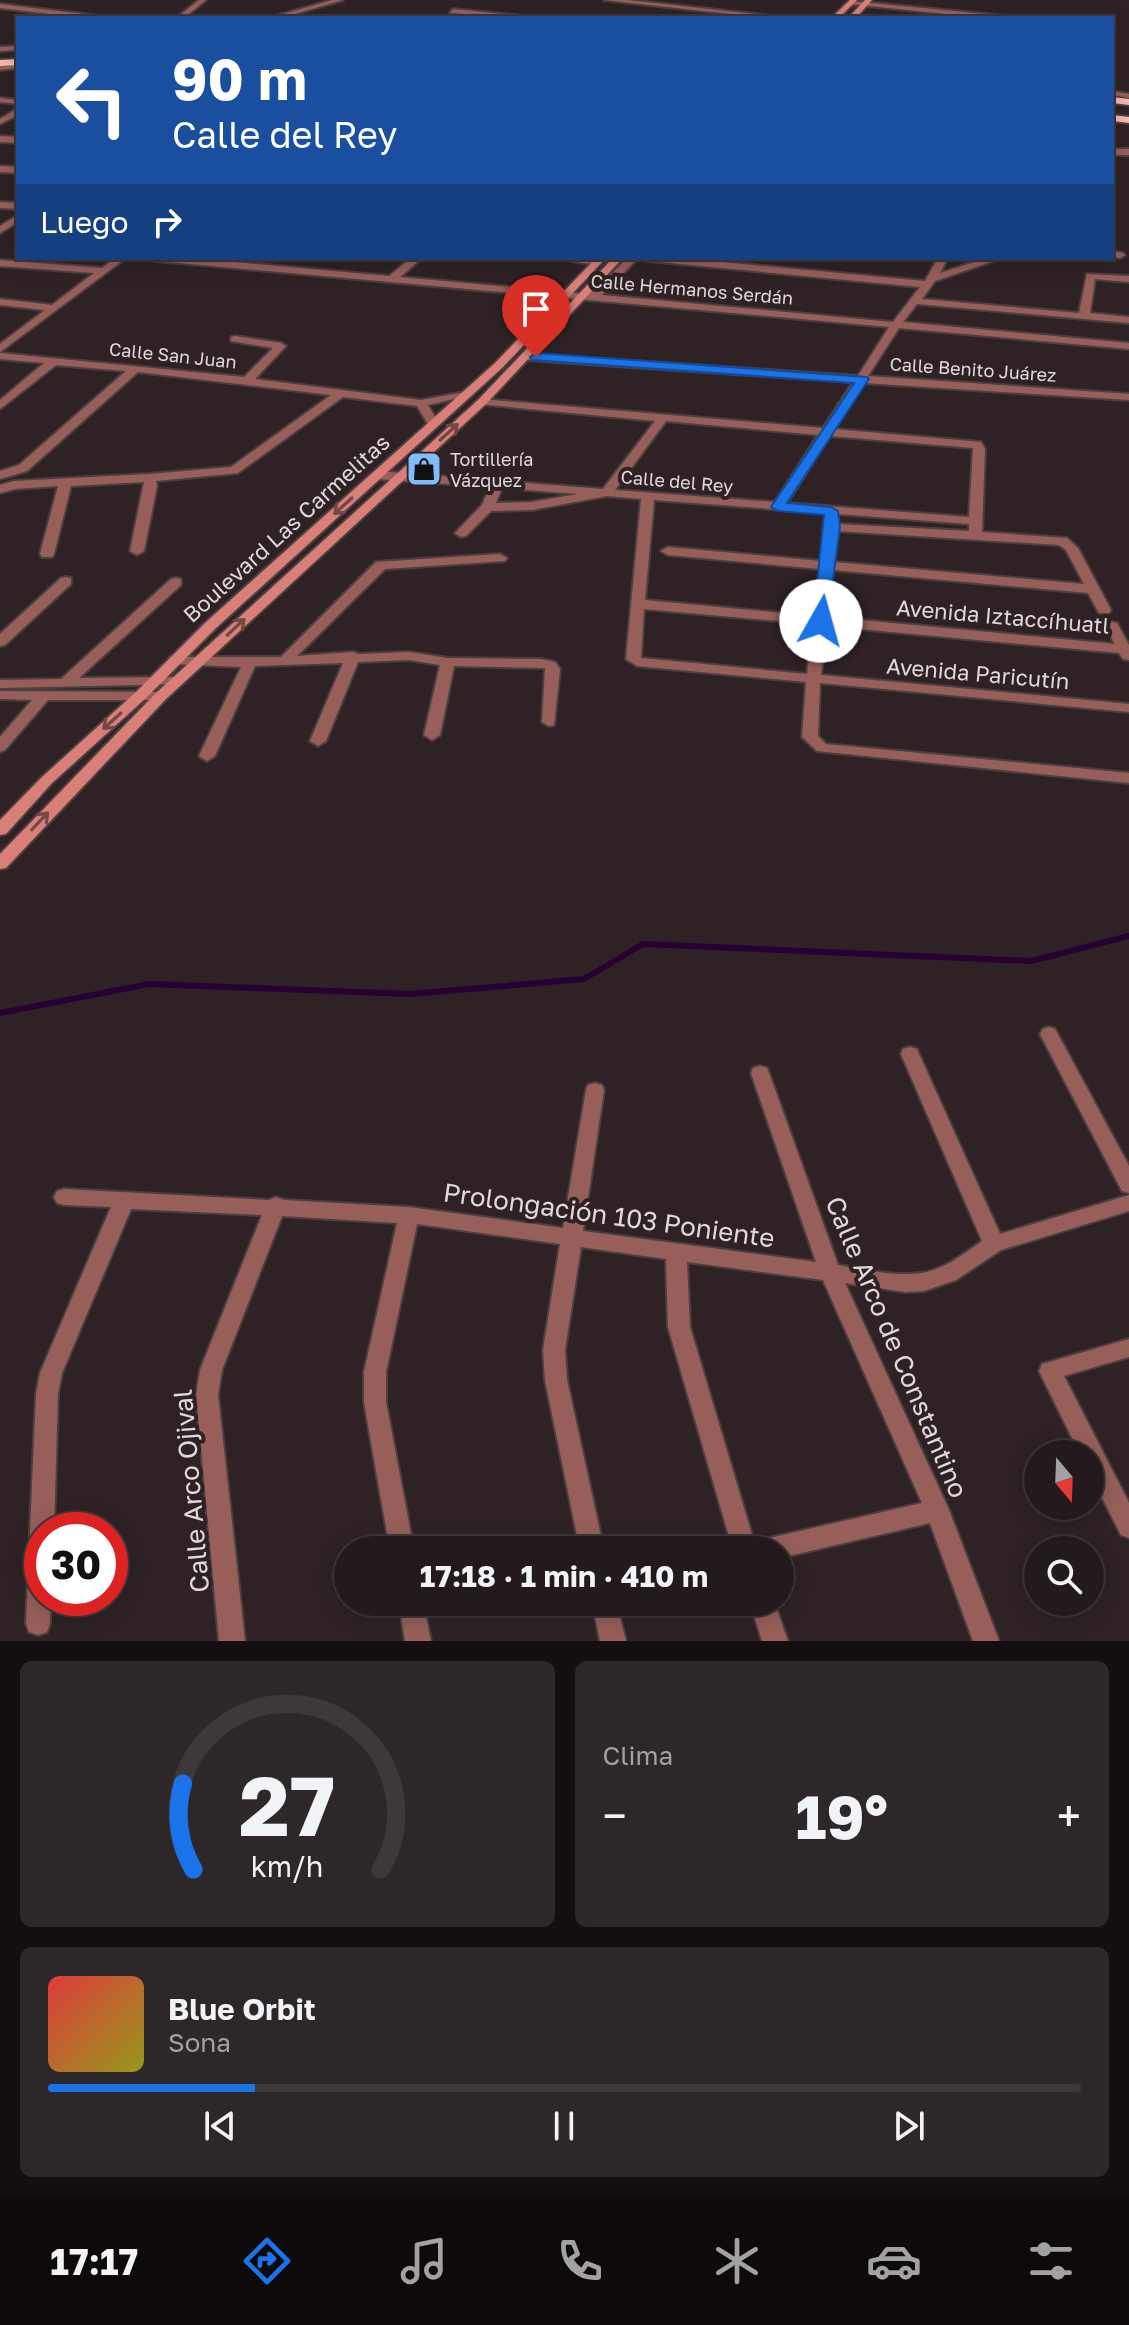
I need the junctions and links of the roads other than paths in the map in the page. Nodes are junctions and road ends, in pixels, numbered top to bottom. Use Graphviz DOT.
graph roads {
  1 [pos="6,0"];
  2 [pos="59,0"];
  3 [pos="203,0"];
  4 [pos="340,0"];
  5 [pos="468,0"];
  6 [pos="607,0"];
  7 [pos="927,0"];
  8 [pos="1107,0"];
  9 [pos="853,2"];
  10 [pos="867,2"];
  11 [pos="320,3"];
  12 [pos="1120,3"];
  13 [pos="0,4"];
  14 [pos="880,6"];
  15 [pos="38,10"];
  16 [pos="917,10"];
  17 [pos="453,11"];
  18 [pos="84,16"];
  19 [pos="183,16"];
  20 [pos="279,16"];
  21 [pos="446,16"];
  22 [pos="502,16"];
  23 [pos="768,16"];
  24 [pos="837,16"];
  25 [pos="855,16"];
  26 [pos="974,16"];
  27 [pos="119,260"];
  28 [pos="180,260"];
  29 [pos="415,260"];
  30 [pos="599,260"];
  31 [pos="616,260"];
  32 [pos="631,260"];
  33 [pos="673,260"];
  34 [pos="942,260"];
  35 [pos="991,260"];
  36 [pos="0,263"];
  37 [pos="105,271"];
  38 [pos="393,278"];
  39 [pos="1129,279"];
  40 [pos="930,281"];
  41 [pos="568,294"];
  42 [pos="583,296"];
  43 [pos="913,301"];
  44 [pos="0,302"];
  45 [pos="55,308"];
  46 [pos="1084,316"];
  47 [pos="1129,320"];
  48 [pos="896,324"];
  49 [pos="235,339"];
  50 [pos="1129,346"];
  51 [pos="0,349"];
  52 [pos="0,356"];
  53 [pos="528,357"];
  54 [pos="55,360"];
  55 [pos="136,368"];
  56 [pos="863,379"];
  57 [pos="247,381"];
  58 [pos="341,393"];
  59 [pos="465,395"];
  60 [pos="1129,397"];
  61 [pos="482,402"];
  62 [pos="421,403"];
  63 [pos="0,406"];
  64 [pos="663,418"];
  65 [pos="433,424"];
  66 [pos="825,432"];
  67 [pos="0,475"];
  68 [pos="377,475"];
  69 [pos="400,476"];
  70 [pos="149,478"];
  71 [pos="65,484"];
  72 [pos="498,484"];
  73 [pos="0,489"];
  74 [pos="606,493"];
  75 [pos="648,496"];
  76 [pos="488,507"];
  77 [pos="778,507"];
  78 [pos="831,511"];
  79 [pos="832,527"];
  80 [pos="975,528"];
  81 [pos="461,533"];
  82 [pos="137,551"];
  83 [pos="668,551"];
  84 [pos="47,554"];
  85 [pos="500,558"];
  86 [pos="828,565"];
  87 [pos="66,581"];
  88 [pos="176,582"];
  89 [pos="1091,589"];
  90 [pos="639,604"];
  91 [pos="1104,610"];
  92 [pos="821,621"];
  93 [pos="1112,626"];
  94 [pos="0,642"];
  95 [pos="1126,653"];
  96 [pos="353,656"];
  97 [pos="287,658"];
  98 [pos="175,660"];
  99 [pos="198,662"];
  100 [pos="250,662"];
  101 [pos="448,662"];
  102 [pos="813,680"];
  103 [pos="155,681"];
  104 [pos="177,681"];
  105 [pos="65,683"];
  106 [pos="0,684"];
  107 [pos="0,695"];
  108 [pos="141,695"];
  109 [pos="43,696"];
  110 [pos="161,696"];
  111 [pos="1129,708"];
  112 [pos="549,722"];
  113 [pos="432,735"];
  114 [pos="318,741"];
  115 [pos="0,747"];
  116 [pos="207,756"];
  117 [pos="1129,778"];
  118 [pos="0,830"];
  119 [pos="0,864"];
  120 [pos="1049,1034"];
  121 [pos="910,1054"];
  122 [pos="760,1073"];
  123 [pos="595,1090"];
  124 [pos="1129,1185"];
  125 [pos="64,1197"];
  126 [pos="125,1199"];
  127 [pos="1129,1203"];
  128 [pos="276,1205"];
  129 [pos="409,1215"];
  130 [pos="574,1236"];
  131 [pos="994,1244"];
  132 [pos="676,1252"];
  133 [pos="831,1275"];
  134 [pos="1128,1350"];
  135 [pos="937,1510"];
  136 [pos="1129,1527"];
  137 [pos="399,1536"];
  138 [pos="589,1536"];
  139 [pos="741,1536"];
  140 [pos="794,1543"];
  141 [pos="414,1616"];
  142 [pos="607,1616"];
  143 [pos="767,1616"];
  144 [pos="38,1623"];
  145 [pos="232,1641"];
  146 [pos="418,1641"];
  147 [pos="613,1641"];
  148 [pos="775,1641"];
  149 [pos="986,1641"];
  1 -- 13 [label="street"];
  2 -- 15 [label="street"];
  3 -- 19 [label="street"];
  4 -- 11 [label="street"];
  5 -- 17 [label="street"];
  6 -- 23 [label="street"];
  7 -- 16 [label="street"];
  8 -- 12 [label="street"];
  9 -- 10 [label="street"];
  9 -- 24 [label="main road"];
  10 -- 14 [label="street"];
  10 -- 25 [label="main road"];
  11 -- 20 [label="street"];
  13 -- 15 [label="street"];
  14 -- 16 [label="street"];
  15 -- 18 [label="street"];
  16 -- 26 [label="street"];
  17 -- 21 [label="street"];
  17 -- 22 [label="street"];
  27 -- 37 [label="street"];
  28 -- 38 [label="street, Calle Hermanos Serdán"];
  29 -- 38 [label="street"];
  30 -- 41 [label="main road, Boulevard Las Carmelitas"];
  31 -- 42 [label="main road, Boulevard Las Carmelitas"];
  32 -- 42 [label="street, Boulevard Las Carmelitas"];
  33 -- 40 [label="street"];
  34 -- 40 [label="street"];
  35 -- 40 [label="street"];
  36 -- 37 [label="street"];
  37 -- 45 [label="street"];
  38 -- 41 [label="street, Calle Hermanos Serdán"];
  39 -- 46 [label="street"];
  40 -- 43 [label="street"];
  41 -- 42 [label="street, Calle Hermanos Serdán"];
  41 -- 59 [label="main road, Boulevard Las Carmelitas"];
  42 -- 48 [label="street, Calle Hermanos Serdán"];
  42 -- 53 [label="main road, Boulevard Las Carmelitas"];
  43 -- 46 [label="street"];
  43 -- 48 [label="street"];
  44 -- 45 [label="street"];
  45 -- 51 [label="street"];
  46 -- 47 [label="street"];
  48 -- 50 [label="street, Calle Hermanos Serdán"];
  48 -- 56 [label="street"];
  49 -- 57 [label="street"];
  52 -- 54 [label="street, Calle San Juan"];
  53 -- 56 [label="street, Calle Benito Juárez"];
  53 -- 61 [label="main road, Boulevard Las Carmelitas"];
  54 -- 55 [label="street, Calle San Juan"];
  54 -- 63 [label="street"];
  55 -- 57 [label="street, Calle San Juan"];
  55 -- 67 [label="street"];
  56 -- 60 [label="street, Calle Benito Juárez"];
  56 -- 66 [label="street"];
  57 -- 58 [label="street, Calle San Juan"];
  58 -- 62 [label="street, Calle San Juan"];
  58 -- 70 [label="street"];
  59 -- 62 [label="street, Calle San Juan"];
  59 -- 65 [label="main road, Boulevard Las Carmelitas"];
  61 -- 64 [label="street"];
  69 -- 61 [label="main road, Boulevard Las Carmelitas, one-way"];
  62 -- 65 [label="street"];
  64 -- 66 [label="street"];
  64 -- 74 [label="street"];
  65 -- 68 [label="main road, Boulevard Las Carmelitas"];
  66 -- 77 [label="street"];
  66 -- 80 [label="street"];
  68 -- 69 [label="street, Calle del Rey"];
  68 -- 98 [label="main road, Boulevard Las Carmelitas, one-way"];
  69 -- 72 [label="street, Calle del Rey"];
  99 -- 69 [label="main road, Boulevard Las Carmelitas, one-way"];
  70 -- 71 [label="street"];
  70 -- 82 [label="street"];
  71 -- 73 [label="street"];
  71 -- 84 [label="street"];
  72 -- 74 [label="street, Calle del Rey"];
  72 -- 76 [label="street"];
  74 -- 75 [label="street, Calle del Rey"];
  74 -- 76 [label="street"];
  75 -- 77 [label="street, Calle del Rey"];
  75 -- 90 [label="street"];
  76 -- 81 [label="street"];
  77 -- 78 [label="street, Calle del Rey"];
  78 -- 79 [label="street"];
  78 -- 80 [label="street, Calle del Rey"];
  79 -- 80 [label="street, Calle del Rey"];
  79 -- 86 [label="street"];
  80 -- 89 [label="street, Calle del Rey"];
  83 -- 86 [label="street"];
  85 -- 97 [label="street"];
  86 -- 89 [label="street"];
  86 -- 92 [label="street"];
  87 -- 94 [label="street"];
  88 -- 105 [label="street"];
  89 -- 91 [label="street"];
  90 -- 92 [label="street, Avenida Iztaccíhuatl"];
  90 -- 102 [label="street, Avenida Paricutín"];
  92 -- 95 [label="street, Avenida Iztaccíhuatl"];
  92 -- 102 [label="street"];
  93 -- 95 [label="street"];
  96 -- 97 [label="street"];
  96 -- 101 [label="street"];
  96 -- 114 [label="street"];
  97 -- 100 [label="street"];
  98 -- 99 [label="street"];
  98 -- 103 [label="main road, Boulevard Las Carmelitas"];
  99 -- 100 [label="street"];
  99 -- 104 [label="main road, Boulevard Las Carmelitas"];
  100 -- 116 [label="street"];
  101 -- 112 [label="street"];
  101 -- 113 [label="street"];
  102 -- 111 [label="street, Avenida Paricutín"];
  102 -- 117 [label="street"];
  103 -- 104 [label="street"];
  103 -- 105 [label="street"];
  103 -- 108 [label="main road, Boulevard Las Carmelitas"];
  104 -- 110 [label="main road, Boulevard Las Carmelitas"];
  105 -- 106 [label="street"];
  107 -- 109 [label="street"];
  108 -- 109 [label="street"];
  108 -- 110 [label="street"];
  108 -- 118 [label="main road, Boulevard Las Carmelitas, one-way"];
  109 -- 115 [label="street"];
  119 -- 110 [label="main road, Boulevard Las Carmelitas, one-way"];
  120 -- 124 [label="street"];
  121 -- 131 [label="street"];
  122 -- 133 [label="street, Calle Arco de Constantino"];
  123 -- 130 [label="street"];
  125 -- 126 [label="street, Prolongación 103 Poniente"];
  126 -- 128 [label="street, Prolongación 103 Poniente"];
  126 -- 144 [label="street"];
  127 -- 131 [label="street, Prolongación 103 Poniente"];
  128 -- 129 [label="street, Prolongación 103 Poniente"];
  128 -- 145 [label="street, Calle Arco Ojival"];
  129 -- 130 [label="street, Prolongación 103 Poniente"];
  129 -- 137 [label="street"];
  130 -- 132 [label="street, Prolongación 103 Poniente"];
  130 -- 138 [label="street"];
  131 -- 133 [label="street, Prolongación 103 Poniente"];
  132 -- 133 [label="street, Prolongación 103 Poniente"];
  132 -- 139 [label="street"];
  133 -- 135 [label="street, Calle Arco de Constantino"];
  134 -- 136 [label="street"];
  135 -- 140 [label="street"];
  135 -- 149 [label="street, Calle Arco de Constantino"];
  141 -- 146 [label="street"];
  142 -- 147 [label="street"];
  143 -- 148 [label="street"];
}
